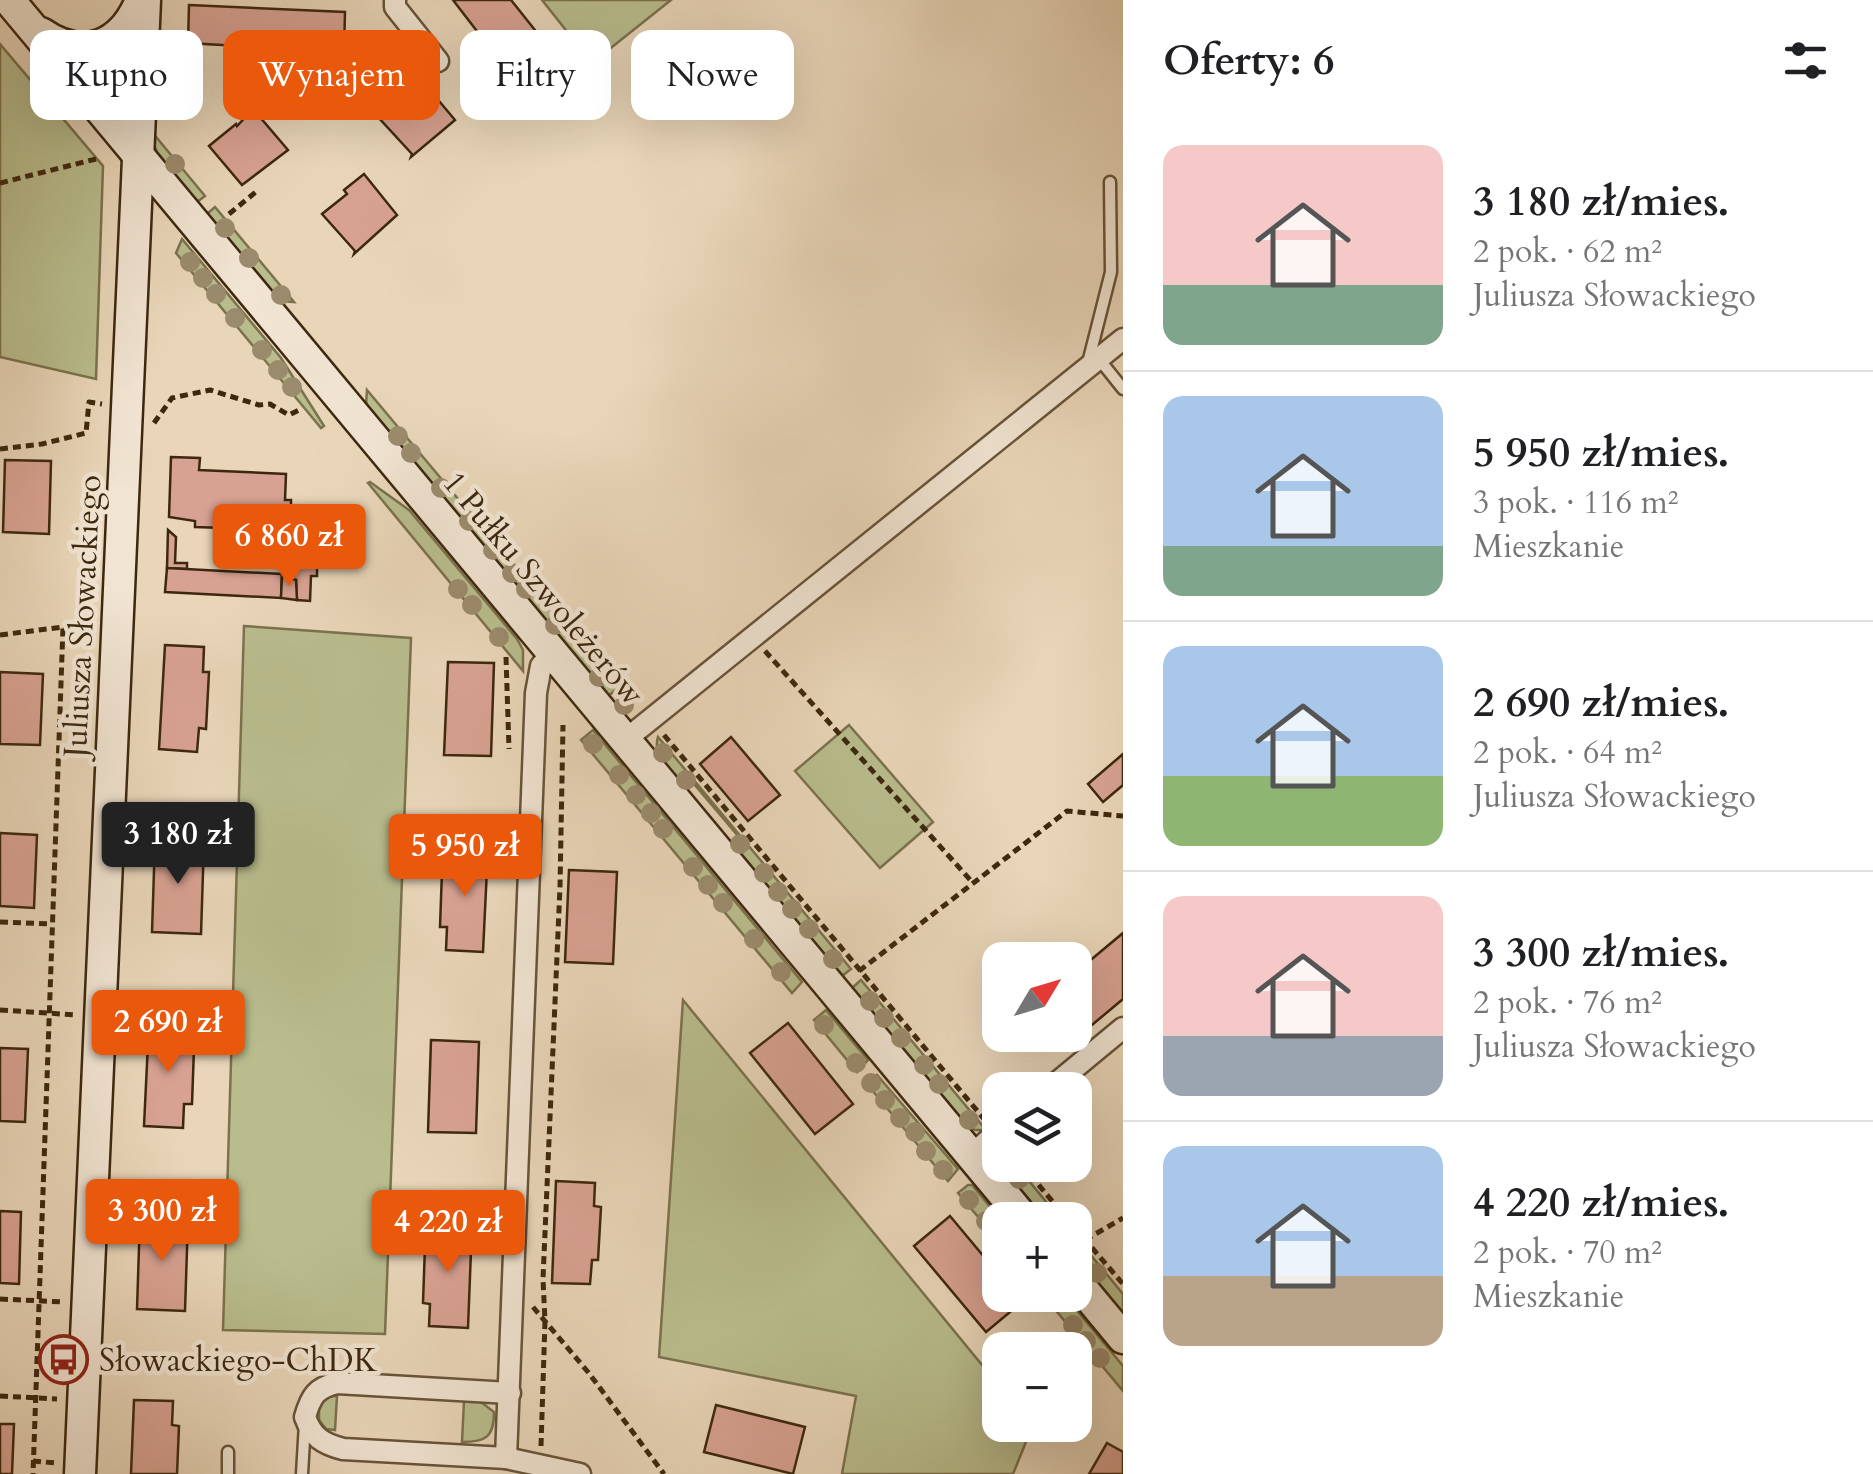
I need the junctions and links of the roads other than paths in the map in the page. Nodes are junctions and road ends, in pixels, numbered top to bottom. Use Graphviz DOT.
graph roads {
  1 [pos="143,0"];
  2 [pos="396,0"];
  3 [pos="18,11"];
  4 [pos="414,30"];
  5 [pos="138,155"];
  6 [pos="1110,182"];
  7 [pos="1123,339"];
  8 [pos="1093,363"];
  9 [pos="1123,389"];
  10 [pos="552,652"];
  11 [pos="625,740"];
  12 [pos="1123,1028"];
  13 [pos="1070,1072"];
  14 [pos="982,1146"];
  15 [pos="971,1155"];
  16 [pos="1010,1202"];
  17 [pos="1092,1301"];
  18 [pos="1123,1338"];
  19 [pos="510,1393"];
  20 [pos="305,1417"];
  21 [pos="228,1452"];
  22 [pos="504,1464"];
  23 [pos="80,1474"];
  24 [pos="228,1474"];
  25 [pos="302,1474"];
  26 [pos="580,1474"];
  1 -- 3 [label="street, Juliusza Słowackiego"];
  1 -- 5 [label="street, Juliusza Słowackiego"];
  2 -- 4 [label="street"];
  3 -- 5 [label="street, 1 Pułku Szwoleżerów"];
  5 -- 10 [label="street, 1 Pułku Szwoleżerów"];
  5 -- 23 [label="street, Juliusza Słowackiego"];
  6 -- 8 [label="lane"];
  7 -- 8 [label="street"];
  8 -- 9 [label="lane"];
  8 -- 11 [label="street"];
  10 -- 11 [label="street, 1 Pułku Szwoleżerów"];
  10 -- 19 [label="street"];
  11 -- 15 [label="street, 1 Pułku Szwoleżerów"];
  12 -- 13 [label="street"];
  14 -- 15 [label="street"];
  15 -- 16 [label="street, 1 Pułku Szwoleżerów"];
  17 -- 18 [label="street"];
  19 -- 20 [label="street"];
  19 -- 22 [label="street"];
  20 -- 22 [label="street"];
  20 -- 25 [label="lane"];
  21 -- 24 [label="lane"];
  22 -- 26 [label="street"];
}
